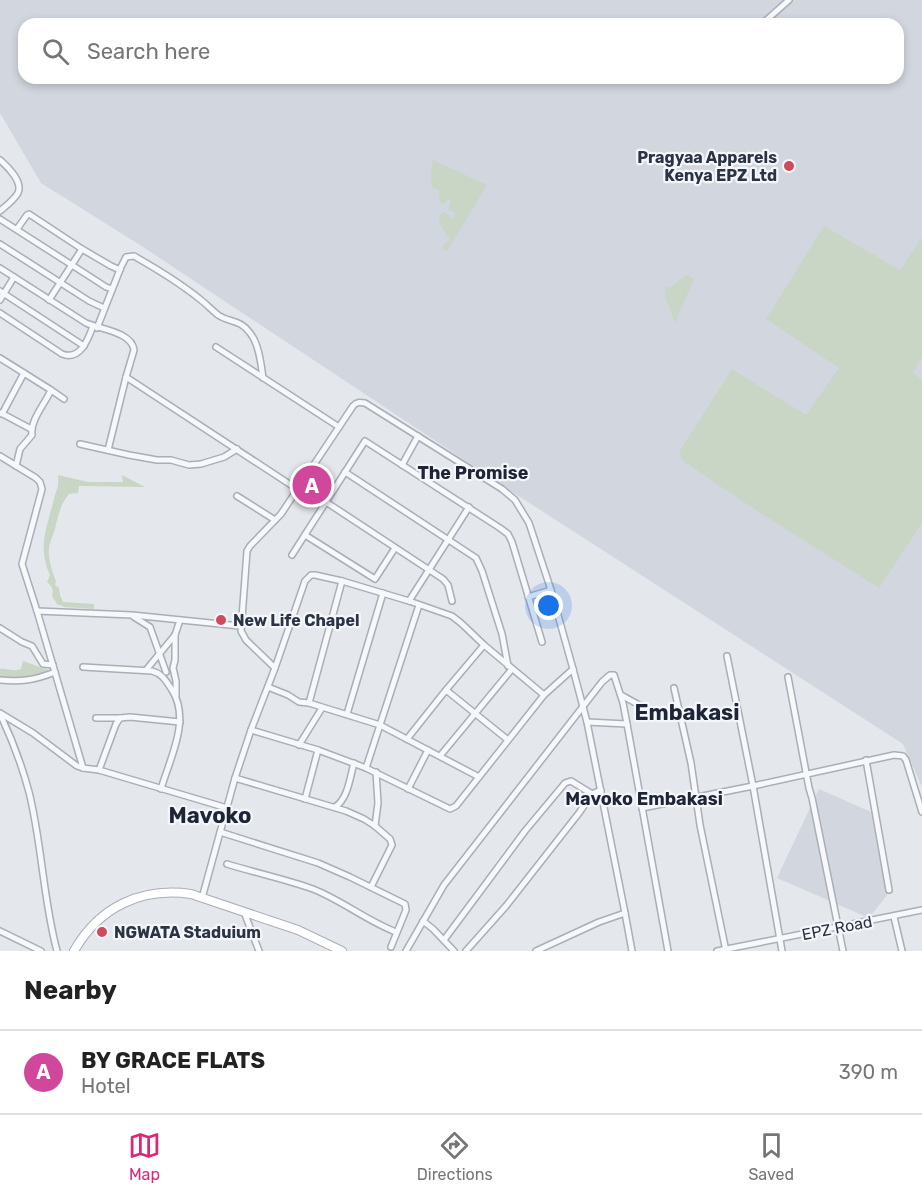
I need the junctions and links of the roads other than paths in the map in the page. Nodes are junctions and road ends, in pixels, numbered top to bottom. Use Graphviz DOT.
graph roads {
  1 [pos="789,0"];
  2 [pos="769,18"];
  3 [pos="0,160"];
  4 [pos="0,211"];
  5 [pos="0,219"];
  6 [pos="17,229"];
  7 [pos="0,244"];
  8 [pos="82,249"];
  9 [pos="72,266"];
  10 [pos="0,268"];
  11 [pos="120,270"];
  12 [pos="14,277"];
  13 [pos="61,283"];
  14 [pos="112,288"];
  15 [pos="2,292"];
  16 [pos="0,300"];
  17 [pos="49,300"];
  18 [pos="104,308"];
  19 [pos="0,313"];
  20 [pos="95,327"];
  21 [pos="84,346"];
  22 [pos="216,347"];
  23 [pos="0,358"];
  24 [pos="24,373"];
  25 [pos="126,377"];
  26 [pos="263,378"];
  27 [pos="51,390"];
  28 [pos="64,399"];
  29 [pos="1,413"];
  30 [pos="339,427"];
  31 [pos="31,429"];
  32 [pos="418,436"];
  33 [pos="80,444"];
  34 [pos="237,449"];
  35 [pos="108,450"];
  36 [pos="0,456"];
  37 [pos="402,465"];
  38 [pos="16,466"];
  39 [pos="345,472"];
  40 [pos="309,473"];
  41 [pos="297,489"];
  42 [pos="334,489"];
  43 [pos="237,495"];
  44 [pos="326,502"];
  45 [pos="469,507"];
  46 [pos="275,520"];
  47 [pos="305,535"];
  48 [pos="448,539"];
  49 [pos="395,548"];
  50 [pos="292,555"];
  51 [pos="429,570"];
  52 [pos="342,580"];
  53 [pos="551,590"];
  54 [pos="382,593"];
  55 [pos="528,597"];
  56 [pos="409,601"];
  57 [pos="452,601"];
  58 [pos="419,605"];
  59 [pos="37,611"];
  60 [pos="132,615"];
  61 [pos="180,620"];
  62 [pos="240,626"];
  63 [pos="0,628"];
  64 [pos="176,635"];
  65 [pos="542,642"];
  66 [pos="484,645"];
  67 [pos="159,655"];
  68 [pos="727,656"];
  69 [pos="53,665"];
  70 [pos="83,666"];
  71 [pos="275,668"];
  72 [pos="510,668"];
  73 [pos="573,669"];
  74 [pos="146,670"];
  75 [pos="173,671"];
  76 [pos="55,672"];
  77 [pos="164,673"];
  78 [pos="788,677"];
  79 [pos="0,680"];
  80 [pos="268,687"];
  81 [pos="674,688"];
  82 [pos="446,690"];
  83 [pos="544,695"];
  84 [pos="621,695"];
  85 [pos="177,697"];
  86 [pos="309,703"];
  87 [pos="583,706"];
  88 [pos="322,708"];
  89 [pos="680,713"];
  90 [pos="0,714"];
  91 [pos="347,714"];
  92 [pos="475,714"];
  93 [pos="96,718"];
  94 [pos="120,718"];
  95 [pos="180,722"];
  96 [pos="587,722"];
  97 [pos="627,724"];
  98 [pos="380,725"];
  99 [pos="251,730"];
  100 [pos="406,739"];
  101 [pos="508,741"];
  102 [pos="300,745"];
  103 [pos="318,750"];
  104 [pos="428,750"];
  105 [pos="440,756"];
  106 [pos="866,760"];
  107 [pos="354,763"];
  108 [pos="83,768"];
  109 [pos="366,768"];
  110 [pos="99,770"];
  111 [pos="376,772"];
  112 [pos="807,774"];
  113 [pos="479,777"];
  114 [pos="235,778"];
  115 [pos="753,786"];
  116 [pos="161,789"];
  117 [pos="408,789"];
  118 [pos="601,790"];
  119 [pos="592,794"];
  120 [pos="697,796"];
  121 [pos="305,799"];
  122 [pos="335,807"];
  123 [pos="227,808"];
  124 [pos="642,808"];
  125 [pos="922,812"];
  126 [pos="375,826"];
  127 [pos="220,832"];
  128 [pos="228,864"];
  129 [pos="370,887"];
  130 [pos="889,890"];
  131 [pos="202,898"];
  132 [pos="922,910"];
  133 [pos="244,912"];
  134 [pos="626,913"];
  135 [pos="894,917"];
  136 [pos="423,921"];
  137 [pos="838,928"];
  138 [pos="0,932"];
  139 [pos="396,932"];
  140 [pos="779,938"];
  141 [pos="444,940"];
  142 [pos="391,947"];
  143 [pos="726,950"];
  144 [pos="41,951"];
  145 [pos="57,951"];
  146 [pos="74,951"];
  147 [pos="260,951"];
  148 [pos="342,951"];
  149 [pos="406,951"];
  150 [pos="454,951"];
  151 [pos="466,951"];
  152 [pos="536,951"];
  153 [pos="632,951"];
  154 [pos="668,951"];
  155 [pos="717,951"];
  156 [pos="782,951"];
  157 [pos="843,951"];
  158 [pos="902,951"];
  1 -- 2 [label="street"];
  3 -- 4 [label="street"];
  5 -- 6 [label="street"];
  6 -- 8 [label="street"];
  6 -- 9 [label="street"];
  7 -- 13 [label="street"];
  8 -- 9 [label="street"];
  8 -- 11 [label="street"];
  9 -- 13 [label="street"];
  9 -- 14 [label="street"];
  10 -- 12 [label="street"];
  11 -- 14 [label="street"];
  11 -- 26 [label="street"];
  12 -- 15 [label="street"];
  12 -- 17 [label="street"];
  13 -- 17 [label="street"];
  13 -- 18 [label="street"];
  14 -- 18 [label="street"];
  15 -- 16 [label="street"];
  15 -- 21 [label="street"];
  17 -- 20 [label="street"];
  18 -- 20 [label="street"];
  19 -- 21 [label="street"];
  20 -- 21 [label="street"];
  20 -- 25 [label="street"];
  22 -- 26 [label="street"];
  23 -- 24 [label="street"];
  24 -- 27 [label="street"];
  24 -- 29 [label="street"];
  25 -- 34 [label="street"];
  25 -- 35 [label="street"];
  26 -- 30 [label="street"];
  27 -- 28 [label="street"];
  27 -- 31 [label="street"];
  29 -- 31 [label="street"];
  30 -- 32 [label="street"];
  30 -- 40 [label="street"];
  31 -- 38 [label="street"];
  32 -- 37 [label="street"];
  32 -- 53 [label="street"];
  33 -- 35 [label="street"];
  34 -- 35 [label="street"];
  34 -- 41 [label="street"];
  36 -- 38 [label="street"];
  37 -- 39 [label="street"];
  37 -- 45 [label="street"];
  38 -- 59 [label="street"];
  39 -- 42 [label="street"];
  39 -- 48 [label="street"];
  40 -- 41 [label="street"];
  40 -- 42 [label="street"];
  41 -- 46 [label="street"];
  42 -- 44 [label="street"];
  43 -- 46 [label="street"];
  44 -- 47 [label="street"];
  44 -- 49 [label="street"];
  45 -- 48 [label="street"];
  45 -- 55 [label="street"];
  46 -- 62 [label="street"];
  47 -- 49 [label="street"];
  47 -- 50 [label="street"];
  48 -- 51 [label="street"];
  48 -- 72 [label="street"];
  49 -- 51 [label="street"];
  51 -- 56 [label="street"];
  51 -- 57 [label="street"];
  52 -- 54 [label="street"];
  52 -- 71 [label="street"];
  52 -- 86 [label="street"];
  53 -- 55 [label="street"];
  53 -- 73 [label="street"];
  54 -- 56 [label="street"];
  54 -- 91 [label="street"];
  55 -- 65 [label="street"];
  56 -- 58 [label="street"];
  58 -- 66 [label="street"];
  58 -- 98 [label="street"];
  59 -- 60 [label="street"];
  59 -- 69 [label="street"];
  60 -- 61 [label="street"];
  60 -- 67 [label="street"];
  61 -- 62 [label="street"];
  61 -- 64 [label="street"];
  62 -- 71 [label="street"];
  63 -- 69 [label="street"];
  64 -- 67 [label="street"];
  64 -- 75 [label="street"];
  66 -- 72 [label="street"];
  66 -- 82 [label="street"];
  67 -- 74 [label="street"];
  67 -- 77 [label="street"];
  68 -- 115 [label="street"];
  69 -- 76 [label="street"];
  70 -- 74 [label="street"];
  71 -- 80 [label="street"];
  72 -- 83 [label="street"];
  72 -- 92 [label="street"];
  73 -- 83 [label="street"];
  73 -- 87 [label="street"];
  74 -- 77 [label="street"];
  75 -- 77 [label="street"];
  75 -- 85 [label="street"];
  76 -- 79 [label="street"];
  76 -- 108 [label="street"];
  77 -- 85 [label="street"];
  78 -- 112 [label="street"];
  80 -- 86 [label="street"];
  80 -- 99 [label="street"];
  81 -- 89 [label="street"];
  82 -- 92 [label="street"];
  82 -- 100 [label="street"];
  83 -- 101 [label="street"];
  84 -- 87 [label="street"];
  84 -- 89 [label="street"];
  84 -- 97 [label="street"];
  85 -- 95 [label="street"];
  86 -- 88 [label="street"];
  87 -- 96 [label="street"];
  87 -- 136 [label="street"];
  88 -- 91 [label="street"];
  88 -- 102 [label="street"];
  89 -- 120 [label="street"];
  90 -- 108 [label="street"];
  90 -- 145 [label="street"];
  91 -- 98 [label="street"];
  92 -- 101 [label="street"];
  92 -- 105 [label="street"];
  93 -- 94 [label="street"];
  94 -- 95 [label="street"];
  94 -- 110 [label="street"];
  95 -- 116 [label="street"];
  96 -- 97 [label="street"];
  96 -- 118 [label="street"];
  97 -- 124 [label="street"];
  98 -- 100 [label="street"];
  98 -- 109 [label="street"];
  99 -- 102 [label="street"];
  99 -- 114 [label="street"];
  100 -- 104 [label="street"];
  101 -- 113 [label="street"];
  102 -- 103 [label="street"];
  103 -- 107 [label="street"];
  103 -- 121 [label="street"];
  104 -- 105 [label="street"];
  104 -- 117 [label="street"];
  105 -- 113 [label="street"];
  106 -- 112 [label="street"];
  106 -- 125 [label="street"];
  106 -- 130 [label="street"];
  107 -- 109 [label="street"];
  107 -- 122 [label="street"];
  108 -- 110 [label="street"];
  109 -- 111 [label="street"];
  110 -- 116 [label="street"];
  111 -- 117 [label="street"];
  111 -- 126 [label="street"];
  112 -- 115 [label="street"];
  112 -- 137 [label="street"];
  113 -- 117 [label="street"];
  114 -- 121 [label="street"];
  114 -- 123 [label="street"];
  115 -- 120 [label="street"];
  115 -- 140 [label="street"];
  116 -- 123 [label="street"];
  118 -- 119 [label="street"];
  118 -- 134 [label="street"];
  119 -- 141 [label="street"];
  119 -- 151 [label="street"];
  120 -- 124 [label="street"];
  120 -- 143 [label="street"];
  121 -- 122 [label="street"];
  122 -- 126 [label="street"];
  123 -- 127 [label="street"];
  124 -- 154 [label="street"];
  126 -- 129 [label="street"];
  127 -- 129 [label="street"];
  127 -- 131 [label="street"];
  128 -- 139 [label="street"];
  129 -- 139 [label="street"];
  131 -- 133 [label="main road"];
  131 -- 146 [label="main road"];
  132 -- 135 [label="street, EPZ Road"];
  133 -- 147 [label="street"];
  133 -- 148 [label="main road"];
  134 -- 152 [label="street"];
  134 -- 153 [label="street"];
  135 -- 137 [label="street, EPZ Road"];
  135 -- 158 [label="street"];
  136 -- 141 [label="street"];
  136 -- 149 [label="street"];
  137 -- 140 [label="street, EPZ Road"];
  137 -- 157 [label="street"];
  138 -- 144 [label="street"];
  139 -- 142 [label="street"];
  140 -- 143 [label="street, EPZ Road"];
  140 -- 156 [label="street"];
  141 -- 150 [label="street"];
  143 -- 155 [label="street, EPZ Road"];
}
